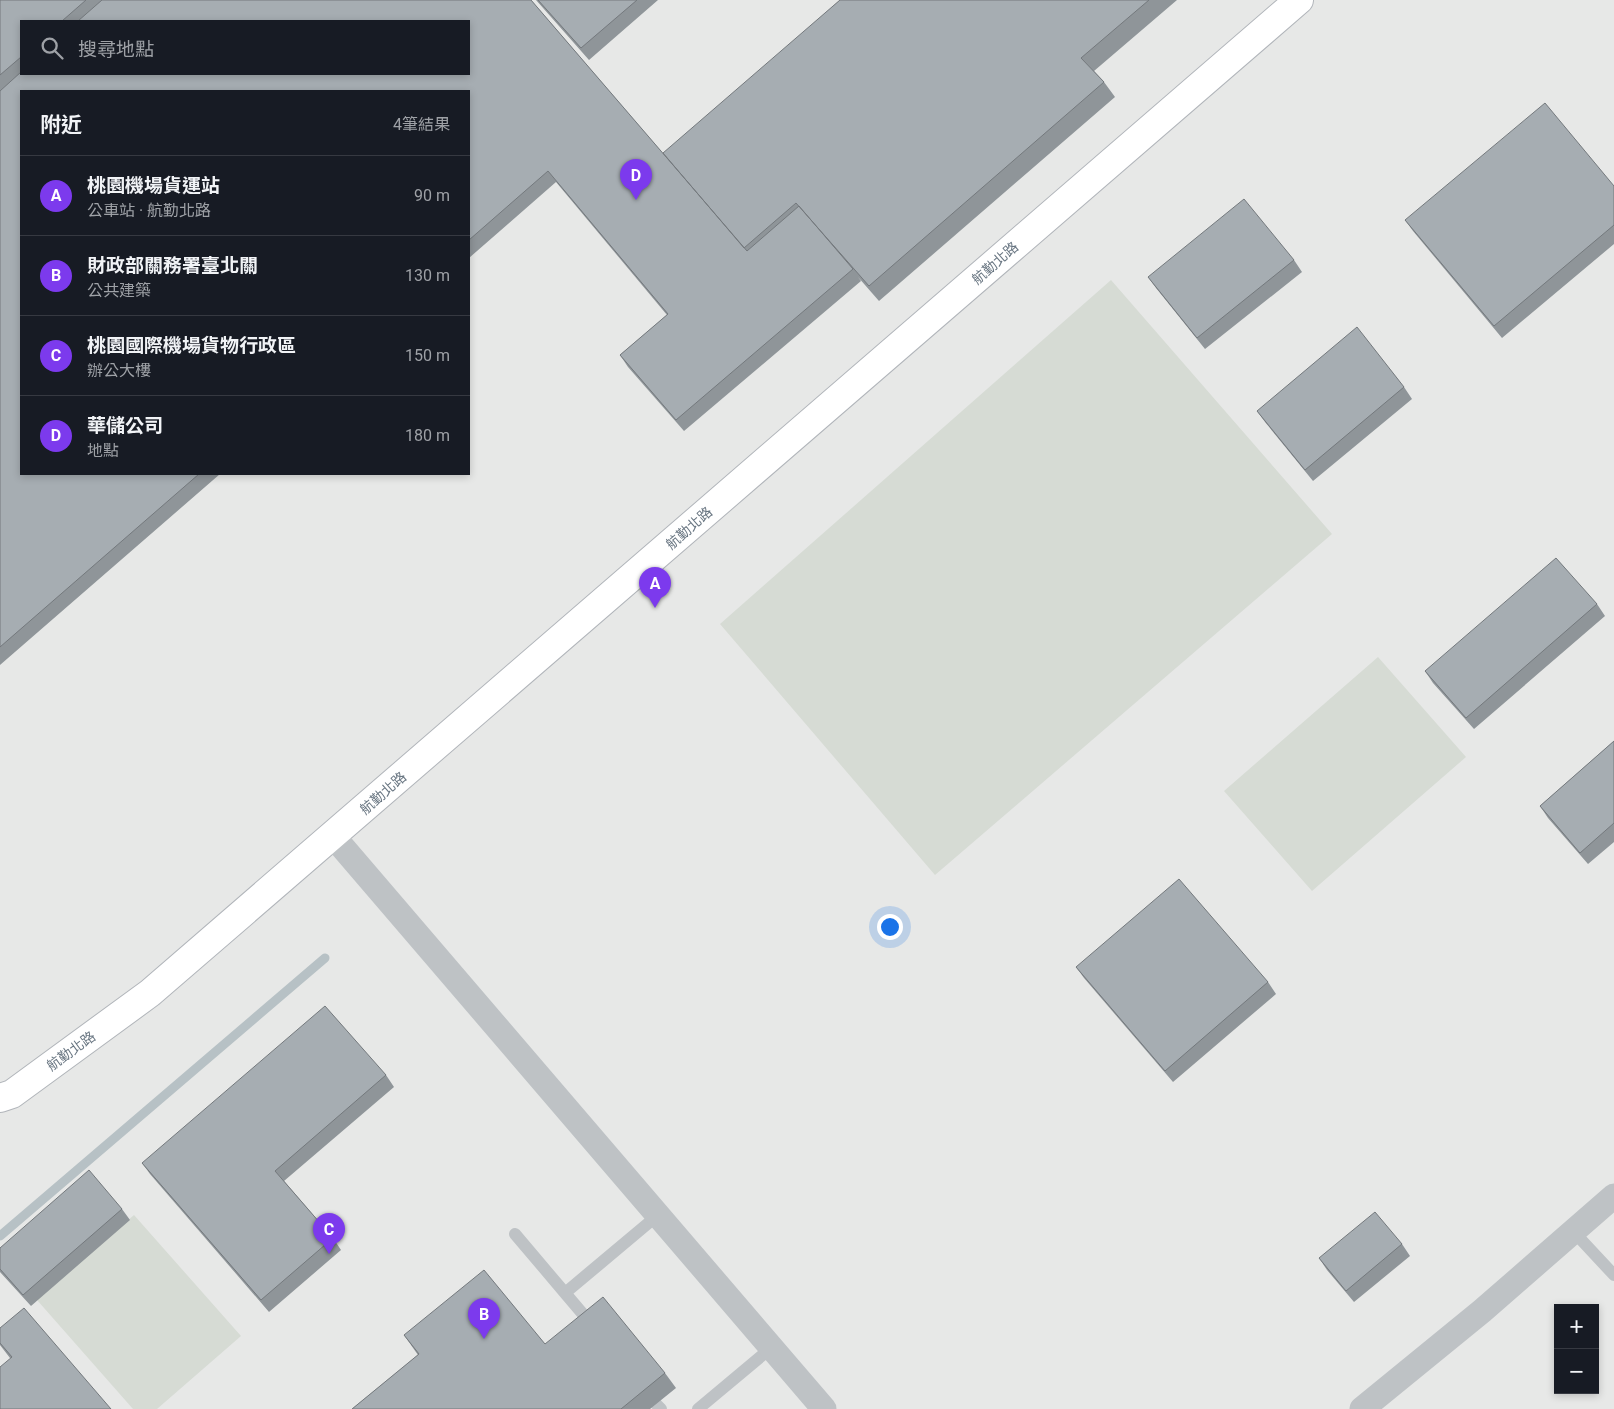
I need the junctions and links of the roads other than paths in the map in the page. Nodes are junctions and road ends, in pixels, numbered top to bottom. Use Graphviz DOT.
graph roads {
  1 [pos="1299,0"];
  2 [pos="333,836"];
  3 [pos="4,1099"];
  4 [pos="1614,1196"];
  5 [pos="658,1215"];
  6 [pos="1573,1231"];
  7 [pos="515,1234"];
  8 [pos="1614,1275"];
  9 [pos="565,1293"];
  10 [pos="594,1328"];
  11 [pos="770,1348"];
  12 [pos="698,1409"];
  13 [pos="824,1409"];
  14 [pos="1362,1409"];
  1 -- 2 [label="street, 航勤北路"];
  2 -- 3 [label="street, 航勤北路"];
  2 -- 5 [label="street"];
  4 -- 6 [label="street"];
  5 -- 9 [label="lane"];
  5 -- 11 [label="street"];
  6 -- 8 [label="lane"];
  6 -- 14 [label="street"];
  7 -- 9 [label="lane"];
  9 -- 10 [label="lane"];
  11 -- 12 [label="lane"];
  11 -- 13 [label="street"];
}
